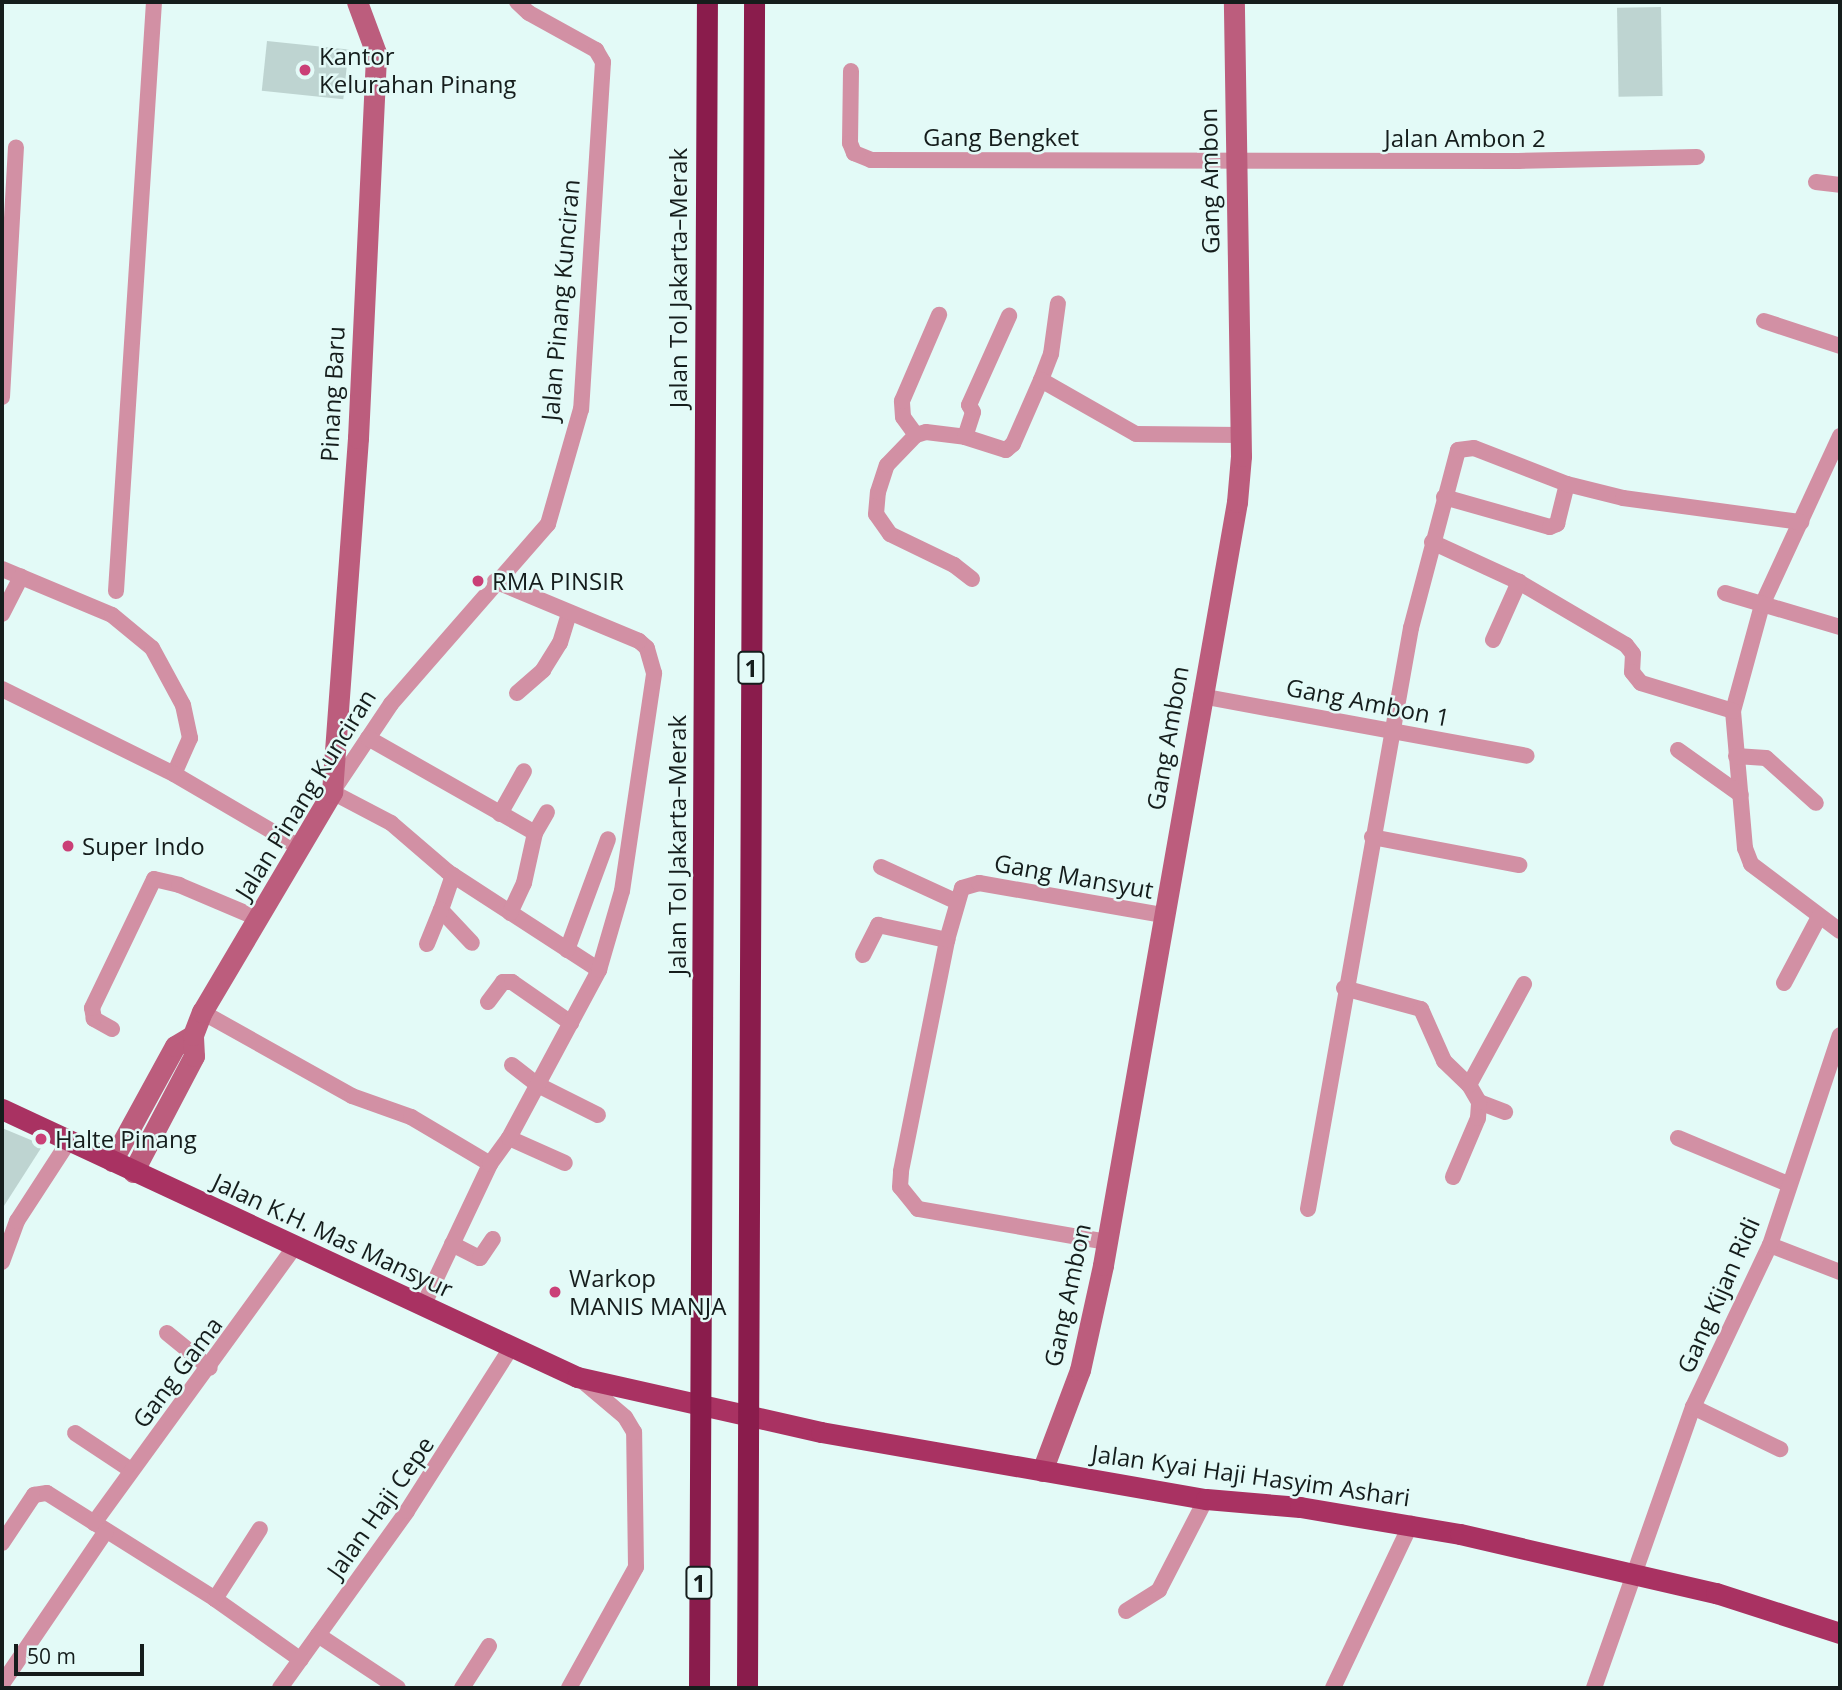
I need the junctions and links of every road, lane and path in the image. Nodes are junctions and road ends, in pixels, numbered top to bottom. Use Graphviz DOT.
graph roads {
  1 [pos="154,2"];
  2 [pos="357,2"];
  3 [pos="517,2"];
  4 [pos="707,2"];
  5 [pos="754,2"];
  6 [pos="1234,2"];
  7 [pos="851,71"];
  8 [pos="16,147"];
  9 [pos="1697,157"];
  10 [pos="1233,161"];
  11 [pos="1816,182"];
  12 [pos="1840,185"];
  13 [pos="1058,303"];
  14 [pos="939,315"];
  15 [pos="1009,316"];
  16 [pos="1764,321"];
  17 [pos="1840,346"];
  18 [pos="1041,380"];
  19 [pos="2,397"];
  20 [pos="916,435"];
  21 [pos="1241,435"];
  22 [pos="1840,436"];
  23 [pos="965,437"];
  24 [pos="1567,484"];
  25 [pos="1444,497"];
  26 [pos="1801,522"];
  27 [pos="1432,542"];
  28 [pos="2,569"];
  29 [pos="21,577"];
  30 [pos="972,579"];
  31 [pos="495,581"];
  32 [pos="1519,582"];
  33 [pos="116,591"];
  34 [pos="1725,593"];
  35 [pos="1762,605"];
  36 [pos="2,614"];
  37 [pos="569,614"];
  38 [pos="1840,627"];
  39 [pos="1493,640"];
  40 [pos="2,689"];
  41 [pos="517,693"];
  42 [pos="1201,696"];
  43 [pos="1733,711"];
  44 [pos="1392,729"];
  45 [pos="368,738"];
  46 [pos="1678,750"];
  47 [pos="1527,756"];
  48 [pos="1736,756"];
  49 [pos="524,771"];
  50 [pos="174,774"];
  51 [pos="332,792"];
  52 [pos="1741,796"];
  53 [pos="1816,803"];
  54 [pos="547,812"];
  55 [pos="499,814"];
  56 [pos="535,833"];
  57 [pos="1372,837"];
  58 [pos="607,839"];
  59 [pos="299,847"];
  60 [pos="1519,865"];
  61 [pos="881,867"];
  62 [pos="453,875"];
  63 [pos="957,902"];
  64 [pos="441,910"];
  65 [pos="510,913"];
  66 [pos="1163,915"];
  67 [pos="1819,917"];
  68 [pos="257,918"];
  69 [pos="1840,931"];
  70 [pos="947,940"];
  71 [pos="472,943"];
  72 [pos="426,944"];
  73 [pos="567,950"];
  74 [pos="863,955"];
  75 [pos="599,970"];
  76 [pos="1784,983"];
  77 [pos="1524,984"];
  78 [pos="1344,988"];
  79 [pos="488,1002"];
  80 [pos="202,1012"];
  81 [pos="571,1023"];
  82 [pos="113,1029"];
  83 [pos="193,1035"];
  84 [pos="1840,1035"];
  85 [pos="512,1065"];
  86 [pos="538,1085"];
  87 [pos="1469,1085"];
  88 [pos="1479,1102"];
  89 [pos="2,1109"];
  90 [pos="1505,1112"];
  91 [pos="598,1115"];
  92 [pos="1678,1138"];
  93 [pos="509,1139"];
  94 [pos="69,1141"];
  95 [pos="112,1161"];
  96 [pos="565,1163"];
  97 [pos="490,1164"];
  98 [pos="133,1172"];
  99 [pos="1453,1177"];
  100 [pos="1788,1184"];
  101 [pos="1308,1209"];
  102 [pos="493,1239"];
  103 [pos="1107,1242"];
  104 [pos="452,1244"];
  105 [pos="1770,1245"];
  106 [pos="295,1246"];
  107 [pos="2,1262"];
  108 [pos="1840,1272"];
  109 [pos="423,1306"];
  110 [pos="167,1333"];
  111 [pos="511,1348"];
  112 [pos="210,1368"];
  113 [pos="577,1377"];
  114 [pos="647,1396"];
  115 [pos="1693,1407"];
  116 [pos="75,1433"];
  117 [pos="1780,1449"];
  118 [pos="131,1469"];
  119 [pos="1042,1471"];
  120 [pos="1206,1499"];
  121 [pos="1411,1524"];
  122 [pos="100,1527"];
  123 [pos="260,1529"];
  124 [pos="2,1543"];
  125 [pos="1636,1573"];
  126 [pos="215,1599"];
  127 [pos="1126,1611"];
  128 [pos="1840,1633"];
  129 [pos="318,1635"];
  130 [pos="489,1646"];
  131 [pos="300,1660"];
  132 [pos="2,1684"];
  133 [pos="281,1688"];
  134 [pos="398,1688"];
  135 [pos="462,1688"];
  136 [pos="569,1688"];
  137 [pos="699,1688"];
  138 [pos="747,1688"];
  139 [pos="1333,1688"];
  140 [pos="1594,1688"];
  1 -- 33 [label="street"];
  2 -- 51 [label="street, Pinang Baru"];
  3 -- 31 [label="street, Jalan Pinang Kunciran"];
  4 -- 137 [label="highway, Jalan Tol Jakarta–Merak / 1"];
  5 -- 138 [label="highway, 1"];
  6 -- 10 [label="street, Gang Ambon"];
  7 -- 10 [label="street, Gang Bengket"];
  8 -- 19 [label="street"];
  9 -- 10 [label="street, Jalan Ambon 2"];
  10 -- 21 [label="street, Gang Ambon"];
  11 -- 12 [label="street"];
  13 -- 18 [label="street"];
  14 -- 20 [label="street"];
  15 -- 23 [label="street"];
  16 -- 17 [label="street"];
  18 -- 21 [label="street"];
  18 -- 23 [label="street"];
  20 -- 23 [label="street"];
  20 -- 30 [label="street"];
  21 -- 42 [label="street, Gang Ambon"];
  22 -- 26 [label="street"];
  24 -- 25 [label="street"];
  24 -- 25 [label="street"];
  24 -- 26 [label="street"];
  25 -- 27 [label="street"];
  26 -- 35 [label="street"];
  27 -- 32 [label="street"];
  27 -- 44 [label="street"];
  28 -- 29 [label="street"];
  29 -- 36 [label="street"];
  29 -- 50 [label="street"];
  31 -- 37 [label="street"];
  31 -- 45 [label="street, Jalan Pinang Kunciran"];
  32 -- 39 [label="street"];
  32 -- 43 [label="street"];
  34 -- 35 [label="street"];
  35 -- 38 [label="street"];
  35 -- 43 [label="street"];
  37 -- 41 [label="street"];
  37 -- 75 [label="street"];
  40 -- 50 [label="street"];
  42 -- 44 [label="street, Gang Ambon 1"];
  42 -- 66 [label="street, Gang Ambon"];
  43 -- 48 [label="street"];
  44 -- 47 [label="street, Gang Ambon 1"];
  44 -- 57 [label="street"];
  45 -- 51 [label="street, Jalan Pinang Kunciran"];
  45 -- 55 [label="street"];
  46 -- 52 [label="street"];
  48 -- 52 [label="street"];
  48 -- 53 [label="street"];
  49 -- 55 [label="street"];
  50 -- 59 [label="street"];
  51 -- 59 [label="street, Jalan Pinang Kunciran"];
  51 -- 62 [label="street"];
  52 -- 67 [label="street"];
  54 -- 56 [label="street"];
  55 -- 56 [label="street"];
  56 -- 65 [label="street"];
  57 -- 60 [label="street"];
  57 -- 78 [label="street"];
  58 -- 73 [label="street"];
  59 -- 68 [label="street, Jalan Pinang Kunciran"];
  61 -- 63 [label="street"];
  62 -- 64 [label="street"];
  62 -- 65 [label="street"];
  63 -- 66 [label="street, Gang Mansyut"];
  63 -- 70 [label="street"];
  64 -- 71 [label="street"];
  64 -- 72 [label="street"];
  65 -- 73 [label="street"];
  66 -- 103 [label="street, Gang Ambon"];
  67 -- 69 [label="street"];
  67 -- 76 [label="street"];
  68 -- 80 [label="street, Jalan Pinang Kunciran"];
  68 -- 82 [label="street"];
  70 -- 74 [label="street"];
  70 -- 103 [label="street"];
  73 -- 75 [label="street"];
  75 -- 81 [label="street"];
  77 -- 87 [label="street"];
  78 -- 87 [label="street"];
  78 -- 101 [label="street"];
  79 -- 81 [label="street"];
  80 -- 83 [label="street, Jalan Pinang Kunciran"];
  80 -- 97 [label="street"];
  81 -- 86 [label="street"];
  83 -- 95 [label="street, Jalan Pinang Kunciran"];
  83 -- 98 [label="street, Jalan Pinang Kunciran"];
  84 -- 100 [label="street, Gang Kijan Ridi"];
  85 -- 86 [label="street"];
  86 -- 91 [label="street"];
  86 -- 93 [label="street"];
  87 -- 88 [label="street"];
  88 -- 90 [label="street"];
  88 -- 99 [label="street"];
  89 -- 94 [label="main road, Jalan K.H. Mas Mansyur"];
  92 -- 100 [label="street"];
  93 -- 96 [label="street"];
  93 -- 97 [label="street"];
  94 -- 95 [label="main road, Jalan K.H. Mas Mansyur"];
  94 -- 107 [label="street"];
  95 -- 98 [label="main road, Jalan K.H. Mas Mansyur"];
  97 -- 104 [label="street"];
  98 -- 106 [label="main road, Jalan K.H. Mas Mansyur"];
  100 -- 105 [label="street, Gang Kijan Ridi"];
  102 -- 104 [label="street"];
  103 -- 119 [label="street, Gang Ambon"];
  104 -- 109 [label="street"];
  105 -- 108 [label="street"];
  105 -- 115 [label="street, Gang Kijan Ridi"];
  106 -- 109 [label="main road, Jalan K.H. Mas Mansyur"];
  106 -- 112 [label="street, Gang Gama"];
  109 -- 111 [label="main road, Jalan K.H. Mas Mansyur"];
  110 -- 112 [label="street"];
  111 -- 113 [label="main road, Jalan K.H. Mas Mansyur"];
  111 -- 129 [label="street, Jalan Haji Cepe"];
  112 -- 118 [label="street, Gang Gama"];
  113 -- 114 [label="main road, Jalan K.H. Mas Mansyur"];
  113 -- 136 [label="street"];
  114 -- 119 [label="main road, Jalan Kyai Haji Hasyim Ashari"];
  115 -- 117 [label="street"];
  115 -- 125 [label="street, Gang Kijan Ridi"];
  116 -- 118 [label="street"];
  118 -- 122 [label="street, Gang Gama"];
  119 -- 120 [label="main road, Jalan Kyai Haji Hasyim Ashari"];
  120 -- 121 [label="main road, Jalan Kyai Haji Hasyim Ashari"];
  120 -- 127 [label="street"];
  121 -- 125 [label="main road, Jalan Kyai Haji Hasyim Ashari"];
  121 -- 139 [label="street"];
  122 -- 124 [label="street"];
  122 -- 126 [label="street"];
  122 -- 132 [label="street, Gang Gama"];
  123 -- 126 [label="street"];
  125 -- 128 [label="main road, Jalan Kyai Haji Hasyim Ashari"];
  125 -- 140 [label="street, Gang Kijan Ridi"];
  126 -- 131 [label="street"];
  129 -- 131 [label="street, Jalan Haji Cepe"];
  129 -- 134 [label="street"];
  130 -- 135 [label="street"];
  131 -- 133 [label="street, Jalan Haji Cepe"];
}
